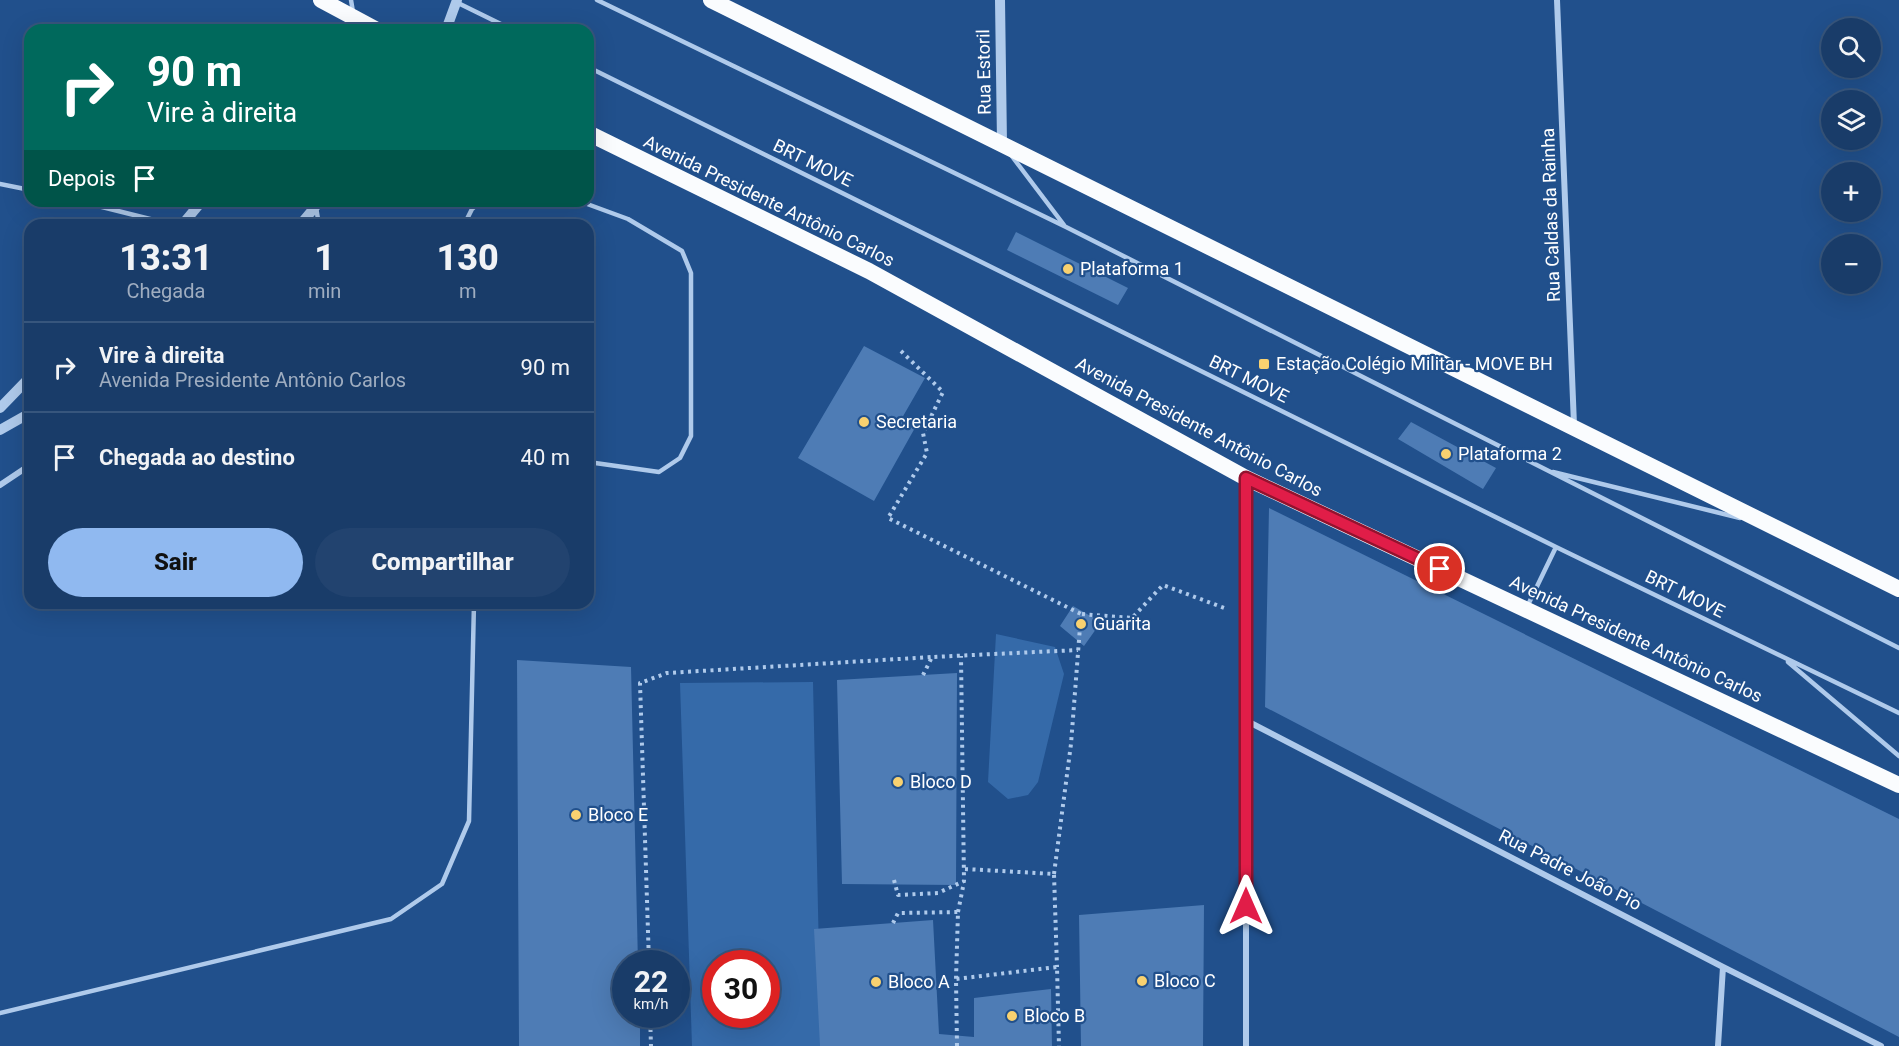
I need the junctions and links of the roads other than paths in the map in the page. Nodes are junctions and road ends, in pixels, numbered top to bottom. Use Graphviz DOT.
graph roads {
  1 [pos="321,0"];
  2 [pos="351,0"];
  3 [pos="597,0"];
  4 [pos="711,0"];
  5 [pos="1000,0"];
  6 [pos="1557,0"];
  7 [pos="456,1"];
  8 [pos="350,24"];
  9 [pos="448,24"];
  10 [pos="501,24"];
  11 [pos="594,70"];
  12 [pos="594,136"];
  13 [pos="1002,143"];
  14 [pos="0,184"];
  15 [pos="24,189"];
  16 [pos="102,207"];
  17 [pos="197,207"];
  18 [pos="315,207"];
  19 [pos="594,207"];
  20 [pos="150,219"];
  21 [pos="187,219"];
  22 [pos="305,219"];
  23 [pos="1066,227"];
  24 [pos="24,383"];
  25 [pos="0,408"];
  26 [pos="24,416"];
  27 [pos="1574,428"];
  28 [pos="0,430"];
  29 [pos="594,463"];
  30 [pos="24,469"];
  31 [pos="1544,470"];
  32 [pos="1246,478"];
  33 [pos="0,485"];
  34 [pos="1771,526"];
  35 [pos="1556,547"];
  36 [pos="1899,589"];
  37 [pos="474,609"];
  38 [pos="1526,609"];
  39 [pos="1899,648"];
  40 [pos="1781,657"];
  41 [pos="1899,713"];
  42 [pos="1245,720"];
  43 [pos="1899,756"];
  44 [pos="1899,785"];
  45 [pos="1723,967"];
  46 [pos="0,1013"];
  47 [pos="1246,1046"];
  48 [pos="1718,1046"];
  49 [pos="1881,1046"];
  1 -- 8 [label="highway"];
  2 -- 8 [label="lane"];
  3 -- 23 [label="lane"];
  4 -- 13 [label="highway"];
  5 -- 13 [label="street, Rua Estoril"];
  6 -- 27 [label="street, Rua Caldas da Rainha"];
  7 -- 9 [label="street"];
  7 -- 10 [label="lane"];
  11 -- 35 [label="lane, BRT MOVE"];
  12 -- 32 [label="highway, Avenida Presidente Antônio Carlos"];
  13 -- 23 [label="lane"];
  13 -- 27 [label="highway"];
  14 -- 15 [label="lane"];
  16 -- 20 [label="lane"];
  17 -- 21 [label="street"];
  18 -- 22 [label="street"];
  19 -- 29 [label="lane"];
  23 -- 31 [label="lane"];
  24 -- 25 [label="street"];
  26 -- 28 [label="street"];
  27 -- 34 [label="highway"];
  30 -- 33 [label="street"];
  31 -- 34 [label="lane"];
  31 -- 39 [label="lane"];
  32 -- 38 [label="highway, Avenida Presidente Antônio Carlos"];
  32 -- 42 [label="street"];
  34 -- 36 [label="highway"];
  35 -- 38 [label="lane"];
  35 -- 40 [label="lane, BRT MOVE"];
  37 -- 46 [label="lane"];
  38 -- 44 [label="highway, Avenida Presidente Antônio Carlos"];
  40 -- 41 [label="lane, BRT MOVE"];
  40 -- 43 [label="lane"];
  42 -- 45 [label="street, Rua Padre João Pio"];
  42 -- 47 [label="street"];
  45 -- 48 [label="street"];
  45 -- 49 [label="street, Rua Padre João Pio"];
}
